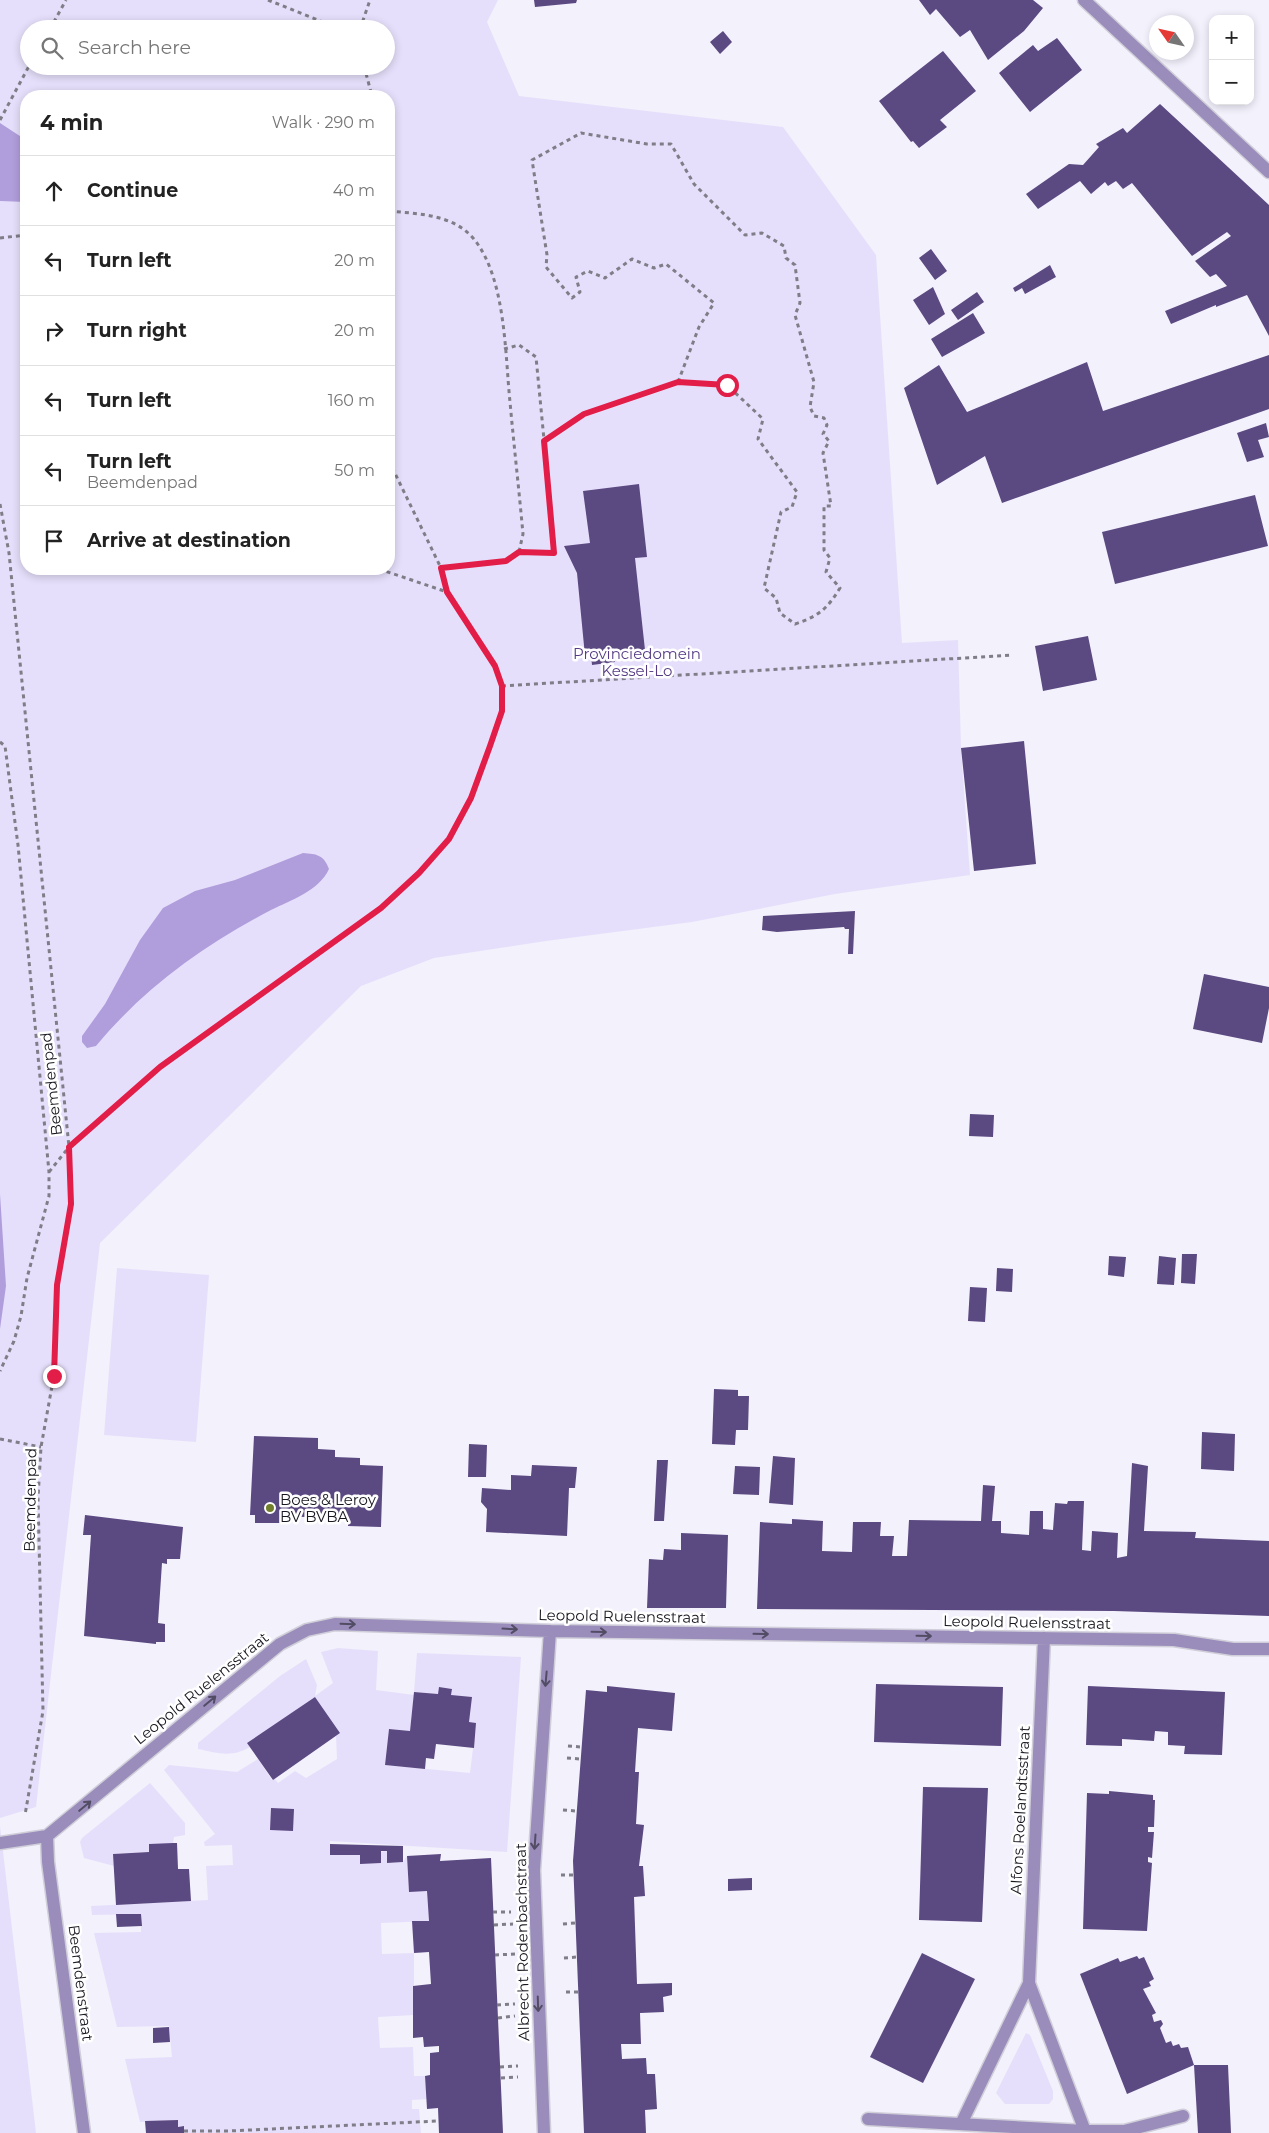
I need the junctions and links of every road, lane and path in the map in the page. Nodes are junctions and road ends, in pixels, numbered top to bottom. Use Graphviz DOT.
graph roads {
  1 [pos="66,0"];
  2 [pos="268,0"];
  3 [pos="370,0"];
  4 [pos="1084,0"];
  5 [pos="55,20"];
  6 [pos="318,20"];
  7 [pos="363,20"];
  8 [pos="25,75"];
  9 [pos="366,75"];
  10 [pos="370,90"];
  11 [pos="0,120"];
  12 [pos="1269,172"];
  13 [pos="395,212"];
  14 [pos="20,236"];
  15 [pos="0,238"];
  16 [pos="504,350"];
  17 [pos="678,382"];
  18 [pos="544,441"];
  19 [pos="395,473"];
  20 [pos="0,504"];
  21 [pos="519,552"];
  22 [pos="441,568"];
  23 [pos="395,574"];
  24 [pos="447,592"];
  25 [pos="1013,655"];
  26 [pos="502,686"];
  27 [pos="0,742"];
  28 [pos="69,1147"];
  29 [pos="49,1172"];
  30 [pos="0,1371"];
  31 [pos="0,1439"];
  32 [pos="41,1447"];
  33 [pos="550,1631"];
  34 [pos="1044,1638"];
  35 [pos="1269,1649"];
  36 [pos="568,1746"];
  37 [pos="581,1747"];
  38 [pos="567,1758"];
  39 [pos="580,1759"];
  40 [pos="563,1810"];
  41 [pos="24,1811"];
  42 [pos="576,1811"];
  43 [pos="47,1836"];
  44 [pos="0,1843"];
  45 [pos="561,1875"];
  46 [pos="573,1875"];
  47 [pos="493,1912"];
  48 [pos="514,1912"];
  49 [pos="575,1923"];
  50 [pos="514,1924"];
  51 [pos="563,1924"];
  52 [pos="494,1925"];
  53 [pos="515,1954"];
  54 [pos="495,1955"];
  55 [pos="577,1957"];
  56 [pos="564,1958"];
  57 [pos="1029,1983"];
  58 [pos="566,1992"];
  59 [pos="578,1992"];
  60 [pos="518,2004"];
  61 [pos="498,2005"];
  62 [pos="518,2016"];
  63 [pos="498,2018"];
  64 [pos="521,2066"];
  65 [pos="500,2067"];
  66 [pos="522,2077"];
  67 [pos="501,2078"];
  68 [pos="1183,2116"];
  69 [pos="868,2119"];
  70 [pos="438,2121"];
  71 [pos="961,2124"];
  72 [pos="184,2131"];
  73 [pos="1085,2131"];
  74 [pos="84,2133"];
  75 [pos="544,2133"];
  1 -- 5 [label="path"];
  2 -- 6 [label="path"];
  3 -- 7 [label="path"];
  4 -- 12 [label="street"];
  8 -- 11 [label="path"];
  9 -- 10 [label="path"];
  13 -- 16 [label="path"];
  14 -- 15 [label="path"];
  16 -- 18 [label="path"];
  16 -- 21 [label="path"];
  17 -- 17 [label="path"];
  17 -- 18 [label="path"];
  18 -- 21 [label="path"];
  19 -- 22 [label="path"];
  20 -- 28 [label="path, Beemdenpad"];
  21 -- 22 [label="path"];
  22 -- 24 [label="path"];
  23 -- 24 [label="path"];
  24 -- 26 [label="path"];
  25 -- 26 [label="path"];
  26 -- 28 [label="path"];
  27 -- 29 [label="path, Beemdenpad"];
  28 -- 29 [label="path"];
  28 -- 32 [label="path, Beemdenpad"];
  29 -- 30 [label="path, Beemdenpad"];
  31 -- 32 [label="path"];
  32 -- 41 [label="path, Beemdenpad"];
  33 -- 34 [label="street, Leopold Ruelensstraat, one-way"];
  43 -- 33 [label="street, Leopold Ruelensstraat, one-way"];
  33 -- 75 [label="street, Albrecht Rodenbachstraat, one-way"];
  34 -- 35 [label="street, Leopold Ruelensstraat"];
  34 -- 57 [label="street, Alfons Roelandtsstraat"];
  36 -- 37 [label="path"];
  38 -- 39 [label="path"];
  40 -- 42 [label="path"];
  43 -- 44 [label="street"];
  43 -- 74 [label="street, Beemdenstraat"];
  45 -- 46 [label="path"];
  47 -- 48 [label="path"];
  49 -- 51 [label="path"];
  50 -- 52 [label="path"];
  53 -- 54 [label="path"];
  55 -- 56 [label="path"];
  57 -- 71 [label="street, Alfons Roelandtsstraat"];
  57 -- 73 [label="street, Alfons Roelandtsstraat"];
  58 -- 59 [label="path"];
  60 -- 61 [label="path"];
  62 -- 63 [label="path"];
  64 -- 65 [label="path"];
  66 -- 67 [label="path"];
  68 -- 73 [label="street"];
  69 -- 71 [label="street"];
  70 -- 72 [label="path"];
  71 -- 73 [label="street"];
}
